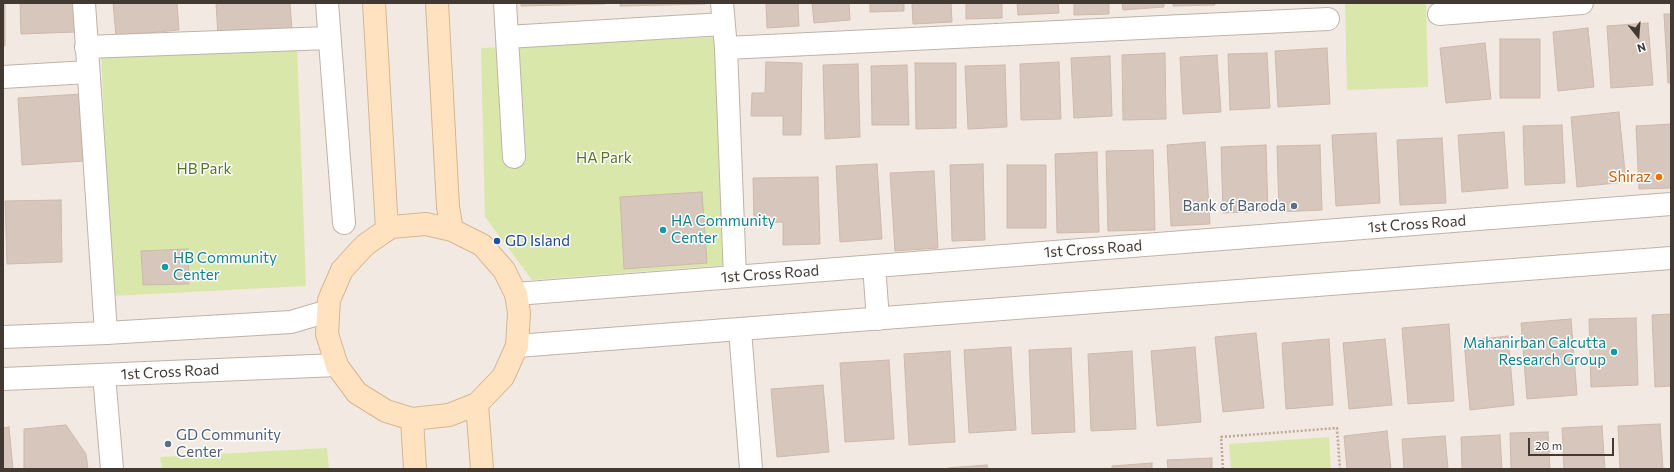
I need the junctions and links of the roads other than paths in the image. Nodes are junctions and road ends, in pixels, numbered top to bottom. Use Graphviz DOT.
graph roads {
  1 [pos="84,3"];
  2 [pos="327,3"];
  3 [pos="374,3"];
  4 [pos="437,3"];
  5 [pos="505,3"];
  6 [pos="1582,3"];
  7 [pos="723,13"];
  8 [pos="1439,14"];
  9 [pos="1328,19"];
  10 [pos="507,37"];
  11 [pos="330,38"];
  12 [pos="86,47"];
  13 [pos="726,48"];
  14 [pos="88,72"];
  15 [pos="3,77"];
  16 [pos="514,157"];
  17 [pos="1671,204"];
  18 [pos="344,223"];
  19 [pos="387,230"];
  20 [pos="452,230"];
  21 [pos="1671,258"];
  22 [pos="874,266"];
  23 [pos="735,277"];
  24 [pos="516,294"];
  25 [pos="328,311"];
  26 [pos="878,319"];
  27 [pos="740,330"];
  28 [pos="106,333"];
  29 [pos="3,337"];
  30 [pos="517,346"];
  31 [pos="337,364"];
  32 [pos="104,375"];
  33 [pos="3,379"];
  34 [pos="477,404"];
  35 [pos="412,419"];
  36 [pos="112,469"];
  37 [pos="415,469"];
  38 [pos="482,469"];
  39 [pos="751,469"];
  1 -- 12 [label="street"];
  2 -- 11 [label="street"];
  3 -- 19 [label="main road"];
  4 -- 20 [label="main road"];
  5 -- 10 [label="street"];
  6 -- 8 [label="street"];
  7 -- 10 [label="street"];
  7 -- 13 [label="street"];
  9 -- 13 [label="street"];
  10 -- 16 [label="street"];
  11 -- 12 [label="street"];
  11 -- 18 [label="street"];
  12 -- 14 [label="street"];
  13 -- 23 [label="street"];
  14 -- 15 [label="street"];
  14 -- 28 [label="street"];
  17 -- 22 [label="street, 1st Cross Road"];
  19 -- 20 [label="main road"];
  19 -- 25 [label="main road"];
  20 -- 24 [label="main road"];
  21 -- 26 [label="street"];
  22 -- 23 [label="street, 1st Cross Road"];
  22 -- 26 [label="street"];
  23 -- 24 [label="street, 1st Cross Road"];
  24 -- 30 [label="main road"];
  25 -- 28 [label="street"];
  25 -- 31 [label="main road"];
  26 -- 27 [label="street"];
  27 -- 30 [label="street"];
  27 -- 39 [label="street"];
  28 -- 29 [label="street"];
  30 -- 34 [label="main road"];
  31 -- 32 [label="street, 1st Cross Road"];
  31 -- 35 [label="main road"];
  32 -- 33 [label="street, 1st Cross Road"];
  32 -- 36 [label="street"];
  34 -- 35 [label="main road"];
  34 -- 38 [label="main road"];
  35 -- 37 [label="main road"];
}
